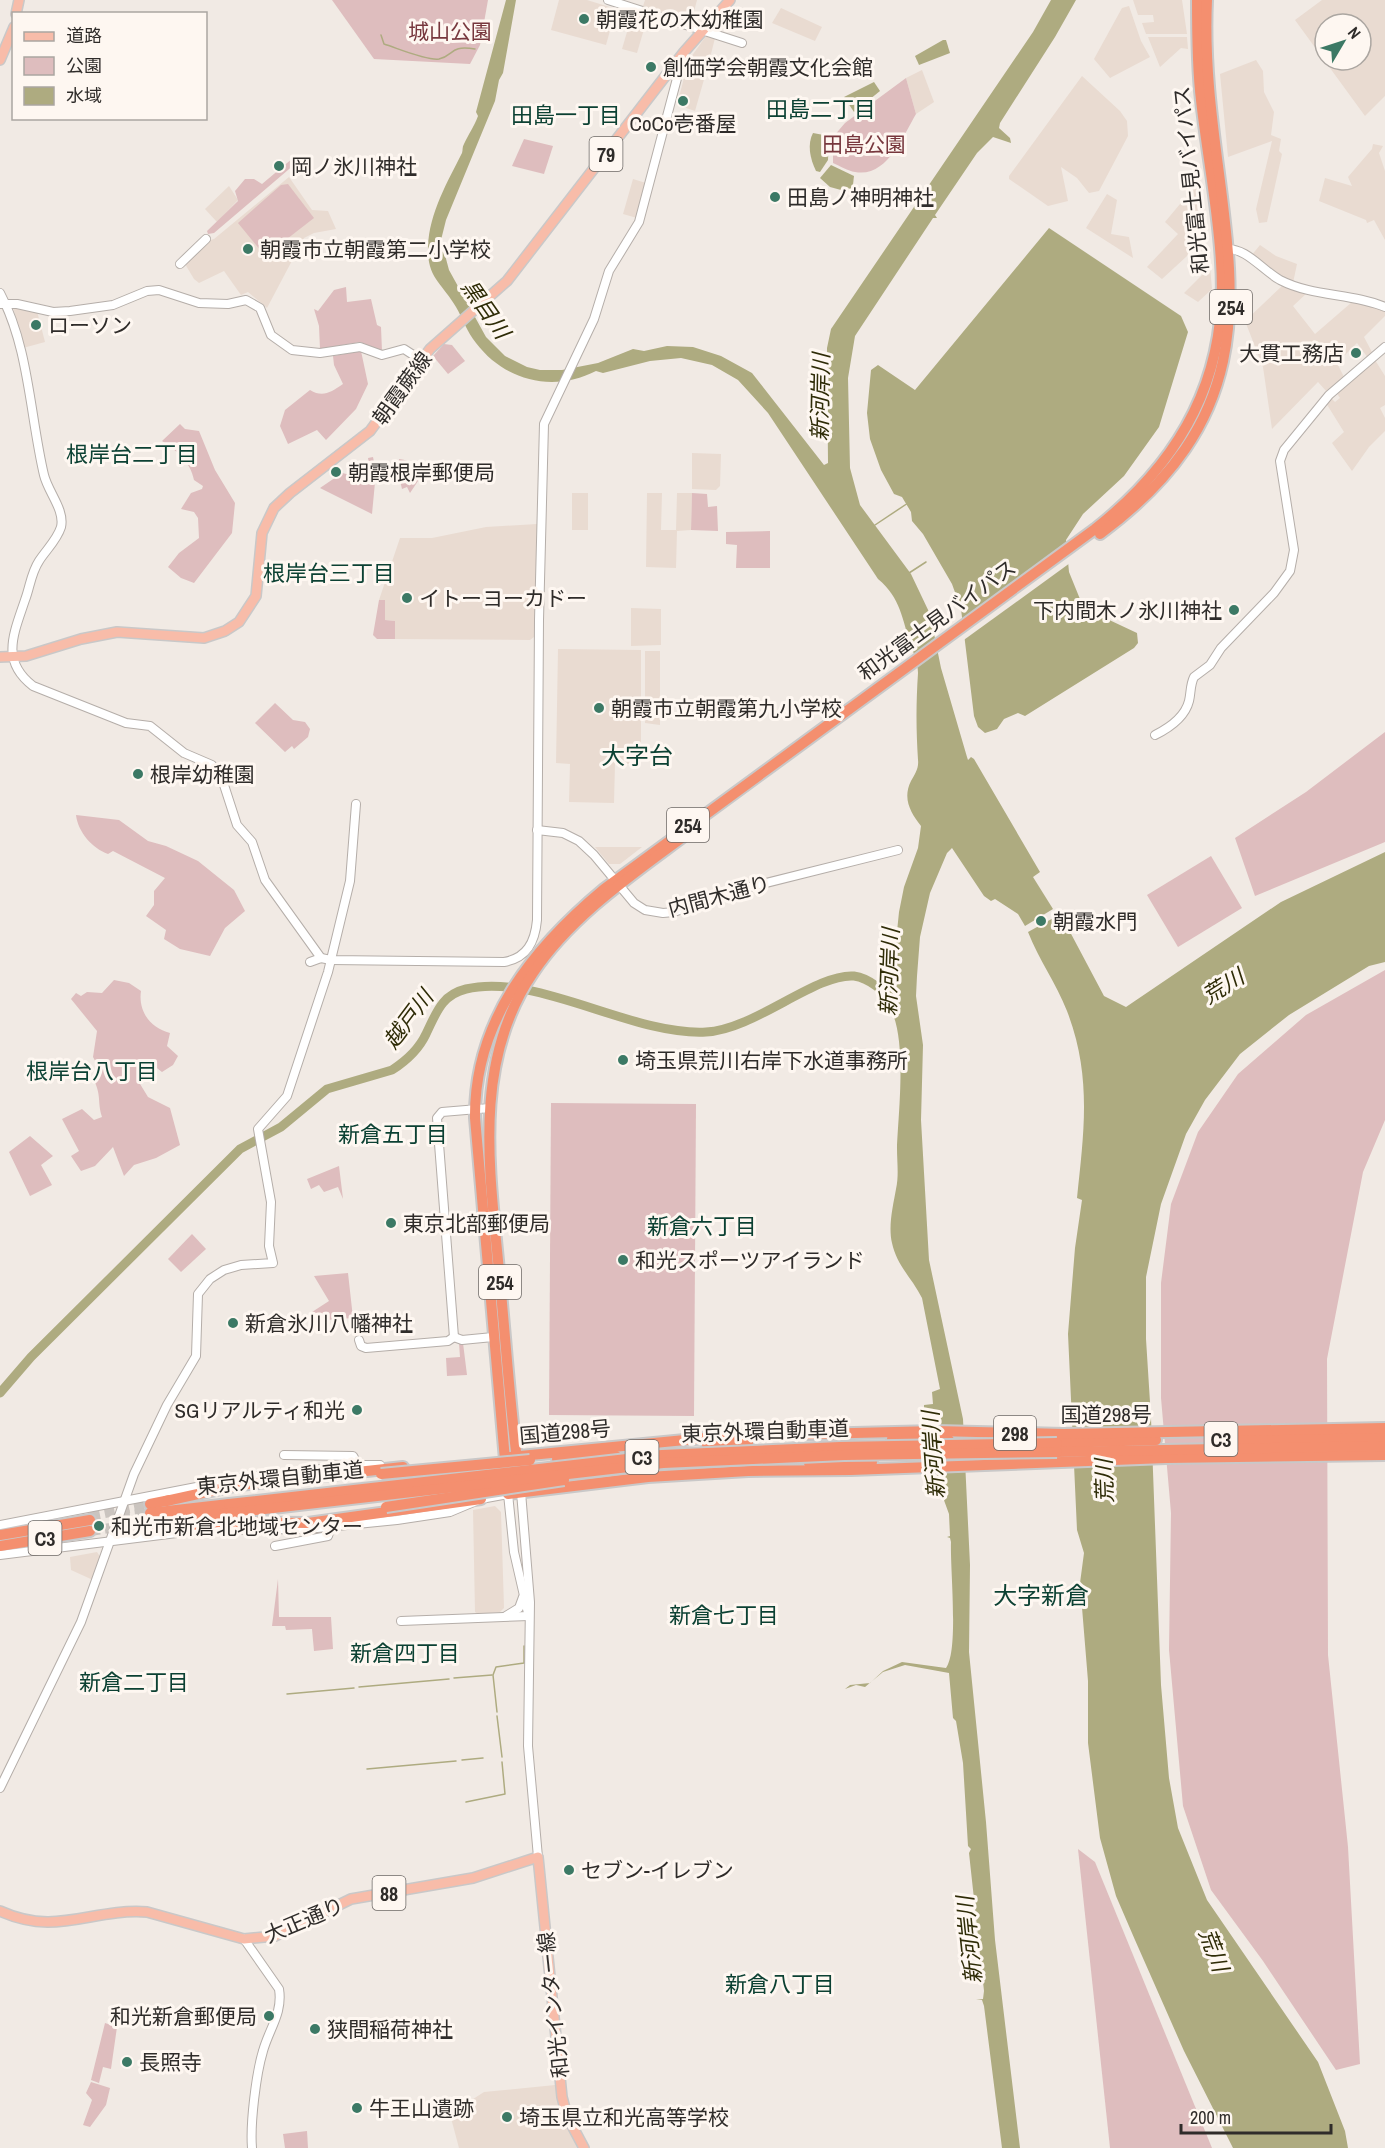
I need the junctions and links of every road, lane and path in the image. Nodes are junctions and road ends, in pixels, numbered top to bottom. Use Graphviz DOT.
graph roads {
  1 [pos="608,0"];
  2 [pos="730,0"];
  3 [pos="1197,0"];
  4 [pos="1207,0"];
  5 [pos="702,31"];
  6 [pos="12,32"];
  7 [pos="742,43"];
  8 [pos="684,52"];
  9 [pos="0,60"];
  10 [pos="206,239"];
  11 [pos="1224,249"];
  12 [pos="180,264"];
  13 [pos="0,293"];
  14 [pos="3,304"];
  15 [pos="1385,307"];
  16 [pos="1385,347"];
  17 [pos="421,360"];
  18 [pos="0,657"];
  19 [pos="11,658"];
  20 [pos="1155,735"];
  21 [pos="356,804"];
  22 [pos="537,830"];
  23 [pos="895,851"];
  24 [pos="617,883"];
  25 [pos="321,958"];
  26 [pos="331,960"];
  27 [pos="310,962"];
  28 [pos="510,1001"];
  29 [pos="490,1107"];
  30 [pos="474,1109"];
  31 [pos="454,1337"];
  32 [pos="493,1337"];
  33 [pos="359,1340"];
  34 [pos="1385,1428"];
  35 [pos="1385,1437"];
  36 [pos="1385,1446"];
  37 [pos="1011,1448"];
  38 [pos="551,1452"];
  39 [pos="284,1455"];
  40 [pos="662,1455"];
  41 [pos="1385,1455"];
  42 [pos="517,1456"];
  43 [pos="505,1462"];
  44 [pos="358,1465"];
  45 [pos="638,1465"];
  46 [pos="403,1467"];
  47 [pos="519,1472"];
  48 [pos="381,1474"];
  49 [pos="648,1477"];
  50 [pos="587,1483"];
  51 [pos="521,1492"];
  52 [pos="508,1494"];
  53 [pos="481,1499"];
  54 [pos="124,1502"];
  55 [pos="386,1507"];
  56 [pos="230,1508"];
  57 [pos="151,1517"];
  58 [pos="281,1517"];
  59 [pos="213,1522"];
  60 [pos="0,1525"];
  61 [pos="331,1526"];
  62 [pos="0,1534"];
  63 [pos="111,1540"];
  64 [pos="0,1546"];
  65 [pos="275,1546"];
  66 [pos="0,1556"];
  67 [pos="523,1593"];
  68 [pos="529,1615"];
  69 [pos="505,1617"];
  70 [pos="401,1621"];
  71 [pos="0,1788"];
  72 [pos="538,1857"];
  73 [pos="0,1911"];
  74 [pos="244,1939"];
  75 [pos="252,2148"];
  76 [pos="584,2148"];
  1 -- 5 [label="street"];
  2 -- 5 [label="main road, 朝霞蕨線 / 79"];
  3 -- 11 [label="highway, 和光富士見バイパス / 254"];
  4 -- 11 [label="highway, 和光富士見バイパス / 254"];
  5 -- 7 [label="street"];
  5 -- 8 [label="main road, 朝霞蕨線 / 79"];
  6 -- 9 [label="main road"];
  8 -- 17 [label="main road, 朝霞蕨線 / 79"];
  8 -- 22 [label="street"];
  10 -- 12 [label="street"];
  11 -- 15 [label="street"];
  11 -- 24 [label="highway, 和光富士見バイパス / 254"];
  13 -- 14 [label="street"];
  14 -- 17 [label="street"];
  14 -- 19 [label="street"];
  16 -- 20 [label="street"];
  17 -- 19 [label="main road, 朝霞蕨線 / 79"];
  18 -- 19 [label="main road, 朝霞蕨線 / 79"];
  19 -- 25 [label="street"];
  21 -- 26 [label="street"];
  22 -- 24 [label="street, 内間木通り"];
  22 -- 26 [label="street"];
  23 -- 24 [label="street, 内間木通り"];
  24 -- 28 [label="highway, 和光富士見バイパス / 254"];
  25 -- 26 [label="street"];
  25 -- 27 [label="street"];
  26 -- 54 [label="street"];
  28 -- 29 [label="highway, 和光富士見バイパス / 254"];
  28 -- 30 [label="highway, 和光富士見バイパス / 254"];
  29 -- 30 [label="street"];
  29 -- 42 [label="highway, 和光富士見バイパス / 254"];
  30 -- 31 [label="street"];
  30 -- 32 [label="highway, 和光富士見バイパス / 254"];
  31 -- 32 [label="street"];
  31 -- 33 [label="street"];
  32 -- 43 [label="highway, 和光富士見バイパス / 254"];
  34 -- 38 [label="highway, 国道298号 / 298"];
  35 -- 37 [label="highway, 東京外環自動車道 / C3, bridge"];
  36 -- 37 [label="highway, 東京外環自動車道 / C3, bridge"];
  37 -- 38 [label="highway, bridge"];
  37 -- 40 [label="highway, 東京外環自動車道 / C3, bridge"];
  37 -- 45 [label="highway, 東京外環自動車道 / C3, bridge"];
  37 -- 49 [label="highway, bridge"];
  38 -- 42 [label="highway, 国道298号 / 298"];
  39 -- 44 [label="street"];
  40 -- 48 [label="highway, bridge"];
  40 -- 56 [label="highway, 東京外環自動車道 / C3, bridge"];
  41 -- 49 [label="highway, 国道298号 / 298"];
  42 -- 43 [label="highway, 国道298号 / 298"];
  42 -- 47 [label="highway, 和光富士見バイパス / 254"];
  43 -- 46 [label="street"];
  43 -- 47 [label="highway"];
  43 -- 52 [label="highway, 和光富士見バイパス / 254"];
  44 -- 46 [label="street"];
  44 -- 54 [label="street"];
  45 -- 55 [label="highway, bridge"];
  45 -- 56 [label="highway, 東京外環自動車道 / C3, bridge"];
  46 -- 57 [label="highway"];
  47 -- 50 [label="highway"];
  47 -- 51 [label="highway, 和光富士見バイパス / 254"];
  49 -- 50 [label="highway, 国道298号 / 298"];
  50 -- 51 [label="highway, 国道298号 / 298"];
  51 -- 52 [label="highway, 国道298号 / 298"];
  51 -- 68 [label="street"];
  52 -- 53 [label="street"];
  52 -- 67 [label="street"];
  53 -- 59 [label="highway"];
  53 -- 61 [label="street"];
  54 -- 60 [label="street"];
  54 -- 63 [label="street"];
  56 -- 57 [label="highway, 東京外環自動車道 / C3"];
  57 -- 59 [label="highway"];
  58 -- 59 [label="highway"];
  61 -- 63 [label="street"];
  61 -- 65 [label="street"];
  62 -- 64 [label="highway, C3"];
  63 -- 66 [label="street"];
  63 -- 71 [label="street"];
  67 -- 68 [label="street"];
  67 -- 69 [label="street"];
  68 -- 69 [label="street"];
  68 -- 72 [label="street"];
  69 -- 70 [label="street"];
  72 -- 74 [label="main road, 大正通り / 88"];
  72 -- 76 [label="main road, 和光インター線"];
  73 -- 74 [label="main road, 大正通り / 88"];
  74 -- 75 [label="street"];
}
